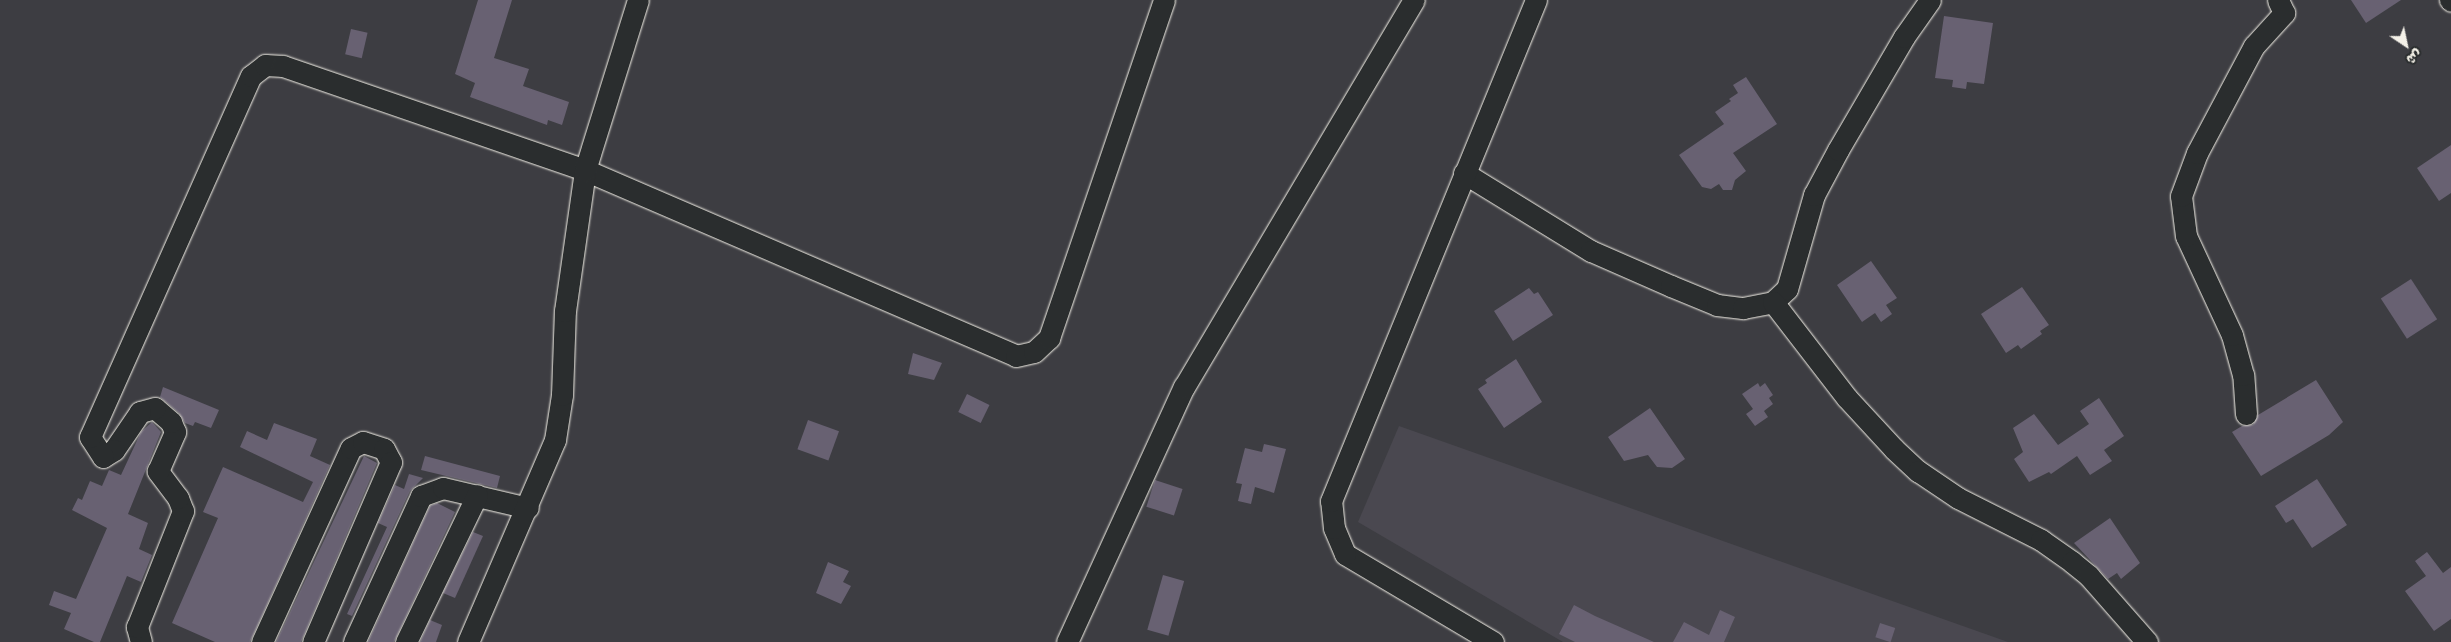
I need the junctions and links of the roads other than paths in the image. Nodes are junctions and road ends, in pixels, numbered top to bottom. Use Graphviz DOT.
graph roads {
  1 [pos="638,0"];
  2 [pos="1164,0"];
  3 [pos="1414,0"];
  4 [pos="1536,0"];
  5 [pos="1930,0"];
  6 [pos="2278,0"];
  7 [pos="585,170"];
  8 [pos="1464,173"];
  9 [pos="1773,302"];
  10 [pos="2246,414"];
  11 [pos="477,495"];
  12 [pos="528,508"];
  13 [pos="136,637"];
  14 [pos="262,642"];
  15 [pos="313,642"];
  16 [pos="354,642"];
  17 [pos="406,642"];
  18 [pos="468,642"];
  19 [pos="1067,642"];
  20 [pos="1493,642"];
  21 [pos="2147,642"];
  1 -- 7 [label="street"];
  2 -- 7 [label="street"];
  3 -- 19 [label="street"];
  4 -- 8 [label="street"];
  5 -- 9 [label="street"];
  6 -- 10 [label="street"];
  7 -- 12 [label="street"];
  7 -- 13 [label="street"];
  8 -- 9 [label="street"];
  8 -- 20 [label="street"];
  9 -- 21 [label="street"];
  11 -- 12 [label="street"];
  11 -- 16 [label="street"];
  11 -- 17 [label="street"];
  12 -- 18 [label="street"];
  14 -- 15 [label="street"];
}
